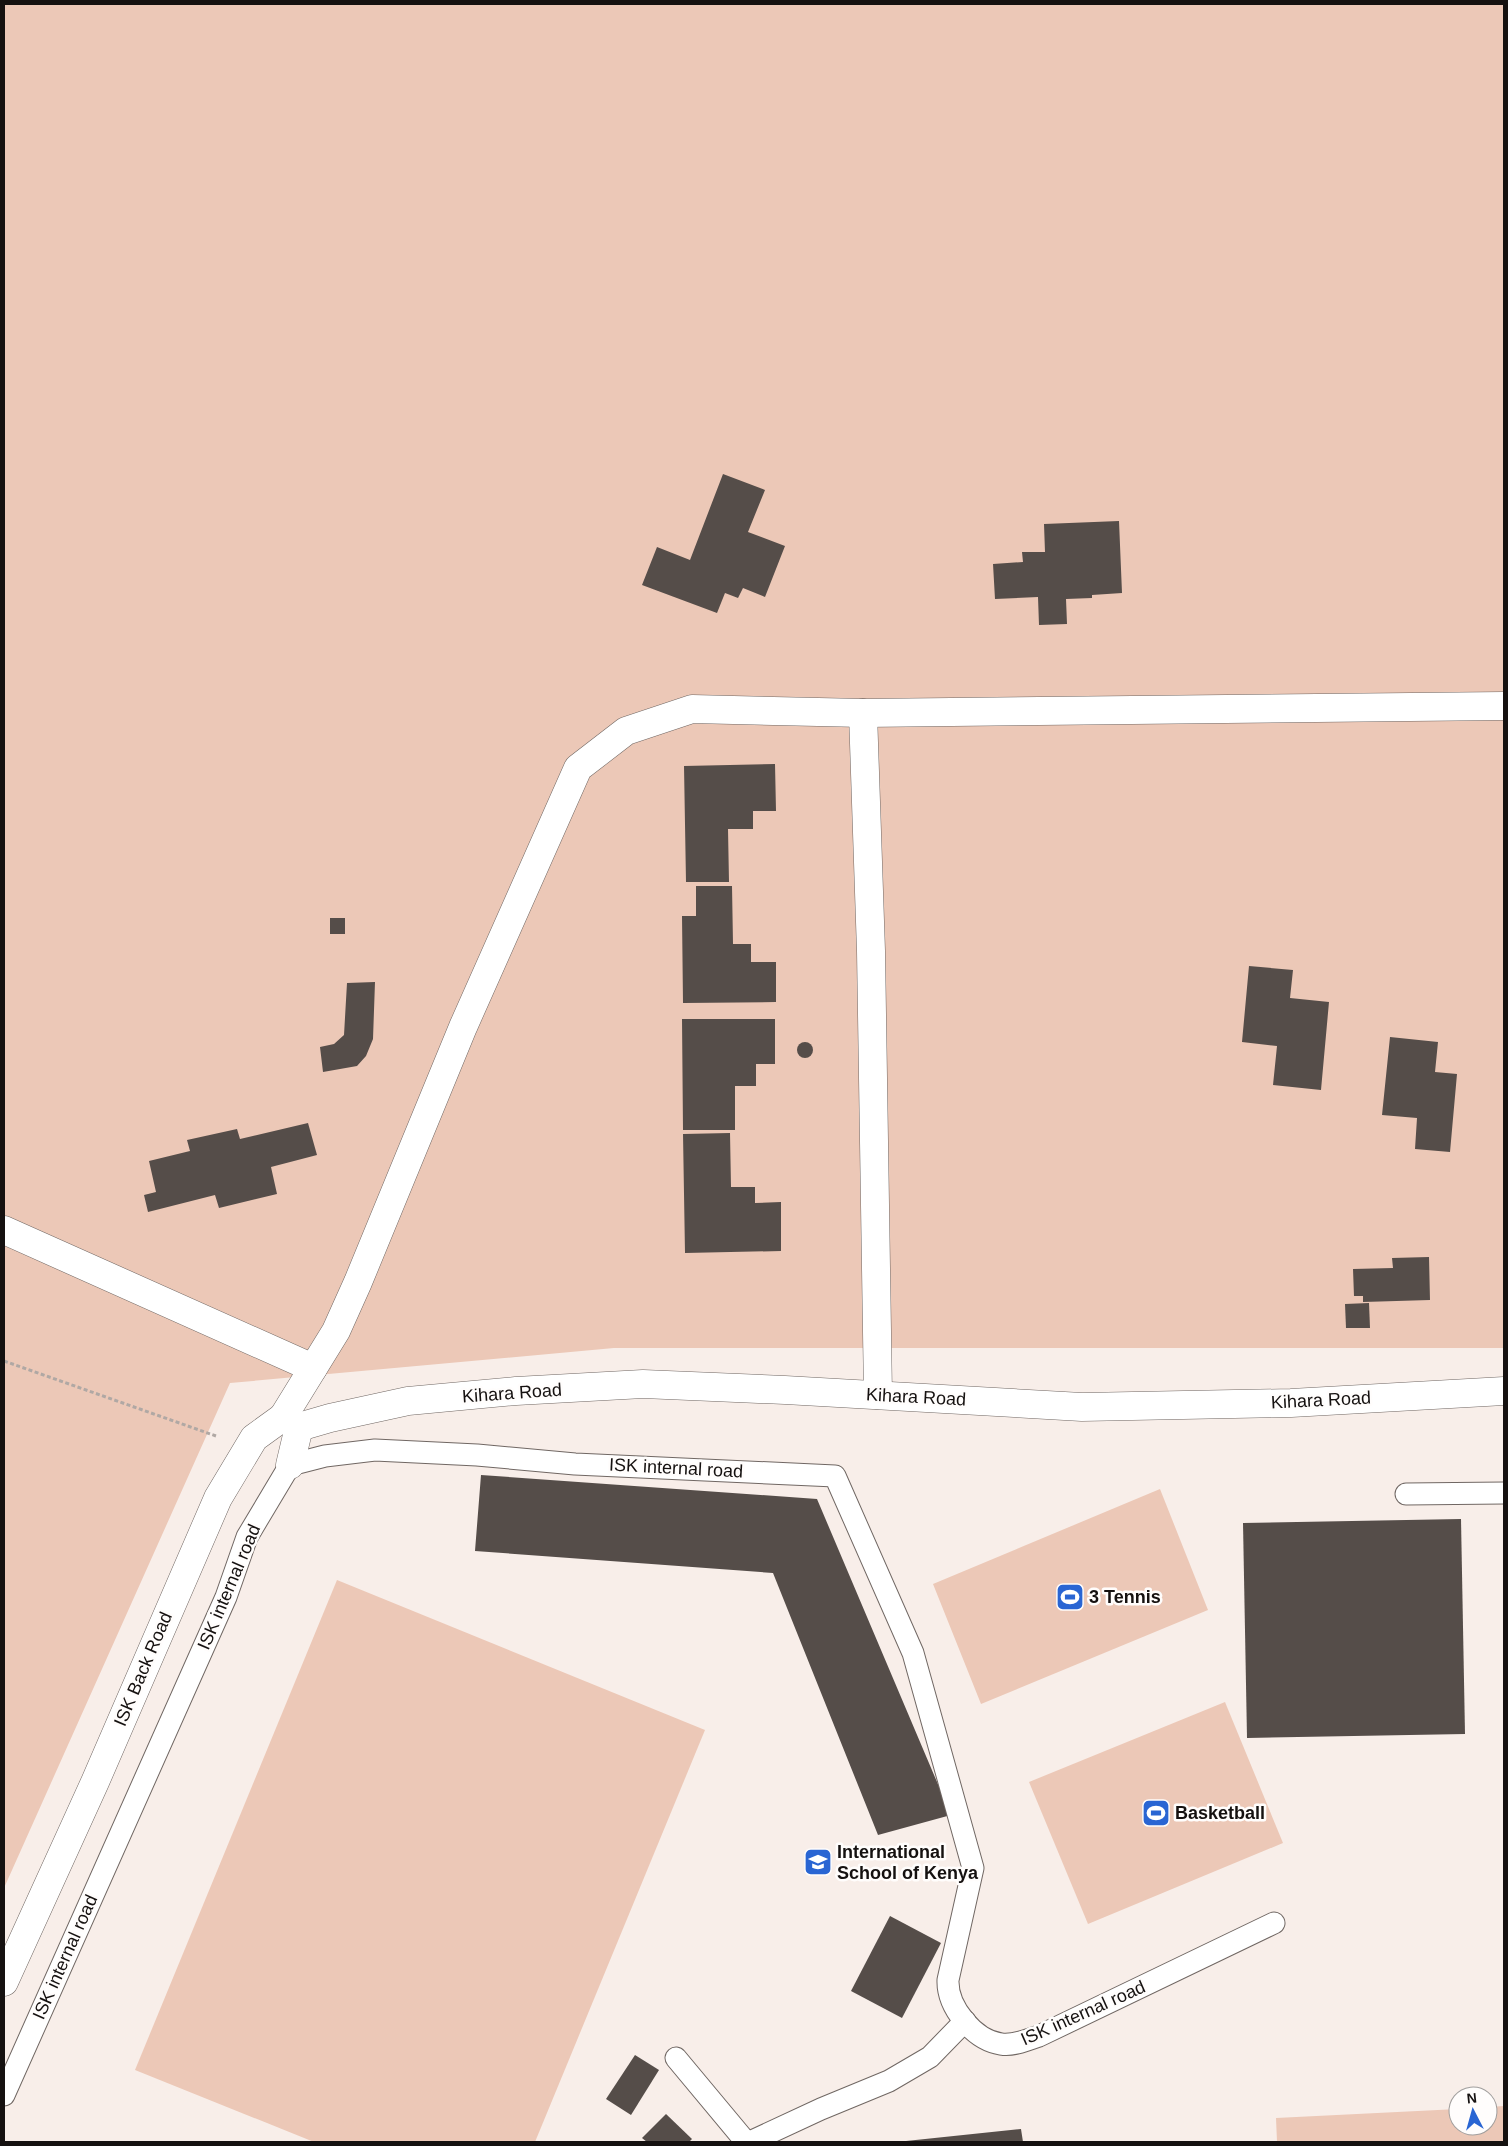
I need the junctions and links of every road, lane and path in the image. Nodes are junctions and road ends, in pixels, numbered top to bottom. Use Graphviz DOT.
graph roads {
  1 [pos="1504,706"];
  2 [pos="862,713"];
  3 [pos="4,1230"];
  4 [pos="4,1361"];
  5 [pos="313,1368"];
  6 [pos="1504,1391"];
  7 [pos="878,1395"];
  8 [pos="330,1418"];
  9 [pos="291,1422"];
  10 [pos="254,1438"];
  11 [pos="290,1465"];
  12 [pos="1504,1493"];
  13 [pos="1406,1494"];
  14 [pos="1274,1923"];
  15 [pos="4,1982"];
  16 [pos="965,2021"];
  17 [pos="676,2058"];
  18 [pos="4,2095"];
  19 [pos="746,2142"];
  20 [pos="750,2142"];
  1 -- 2 [label="street"];
  2 -- 5 [label="street"];
  2 -- 7 [label="street"];
  3 -- 5 [label="street"];
  4 -- 10 [label="path"];
  5 -- 9 [label="street"];
  6 -- 7 [label="street, Kihara Road"];
  7 -- 8 [label="street, Kihara Road"];
  8 -- 9 [label="street, ISK Back Road"];
  9 -- 10 [label="street, ISK Back Road"];
  9 -- 11 [label="street"];
  10 -- 15 [label="street, ISK Back Road"];
  11 -- 16 [label="lane, ISK internal road"];
  11 -- 18 [label="lane, ISK internal road"];
  12 -- 13 [label="lane"];
  14 -- 16 [label="lane, ISK internal road"];
  16 -- 20 [label="lane"];
  17 -- 19 [label="lane"];
}
